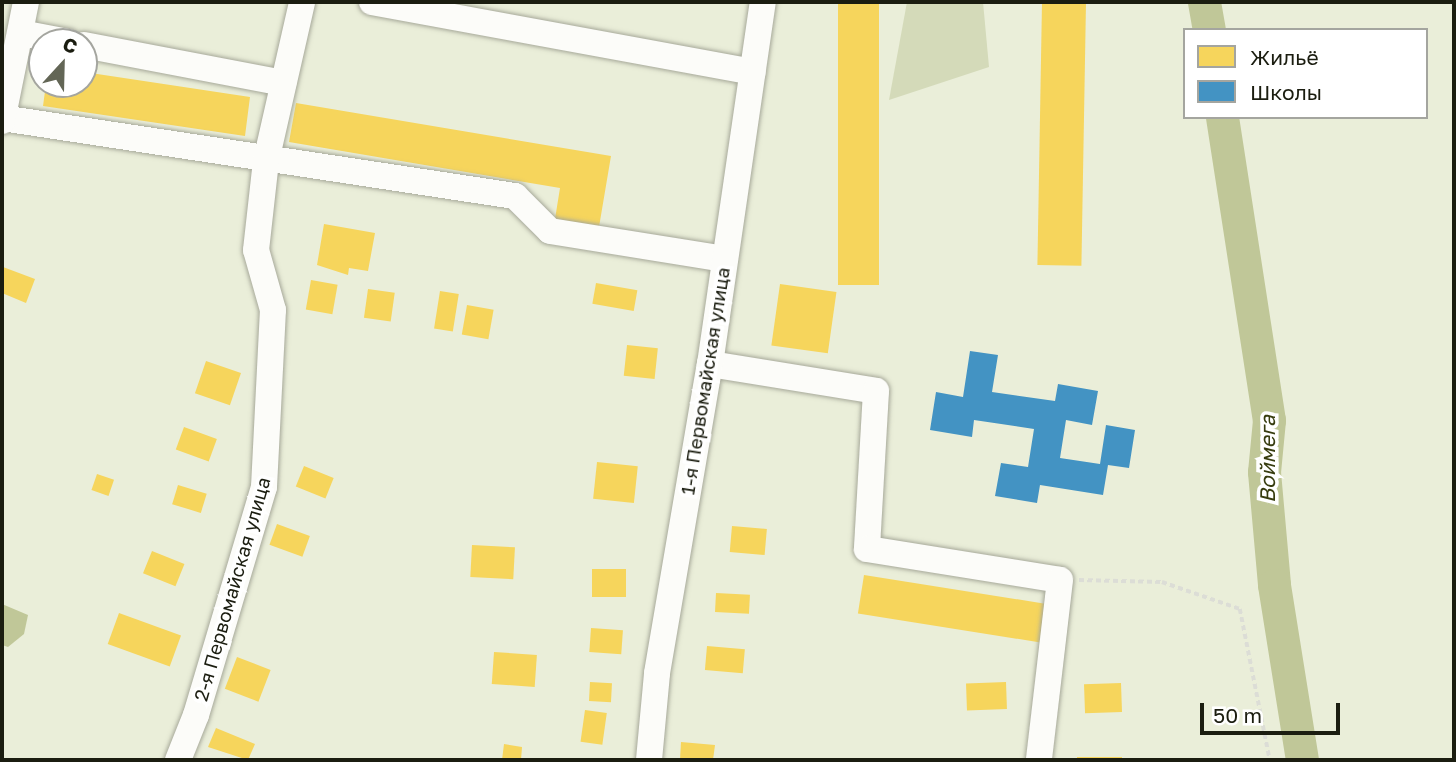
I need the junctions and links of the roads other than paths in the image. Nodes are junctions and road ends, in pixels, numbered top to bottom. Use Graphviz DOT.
graph roads {
  1 [pos="26,2"];
  2 [pos="302,2"];
  3 [pos="372,2"];
  4 [pos="763,2"];
  5 [pos="21,33"];
  6 [pos="28,34"];
  7 [pos="98,48"];
  8 [pos="753,72"];
  9 [pos="283,83"];
  10 [pos="2,119"];
  11 [pos="266,161"];
  12 [pos="724,259"];
  13 [pos="710,364"];
  14 [pos="178,760"];
  15 [pos="649,760"];
  16 [pos="1039,760"];
  1 -- 5 [label="street"];
  2 -- 9 [label="street, 2-я Первомайская улица"];
  3 -- 8 [label="street"];
  4 -- 8 [label="street, 1-я Первомайская улица"];
  5 -- 6 [label="street"];
  5 -- 10 [label="street"];
  7 -- 9 [label="street"];
  8 -- 12 [label="street, 1-я Первомайская улица"];
  9 -- 11 [label="street, 2-я Первомайская улица"];
  10 -- 11 [label="street"];
  11 -- 12 [label="street"];
  11 -- 14 [label="street, 2-я Первомайская улица"];
  12 -- 13 [label="street, 1-я Первомайская улица"];
  13 -- 15 [label="street, 1-я Первомайская улица"];
  13 -- 16 [label="street"];
}
